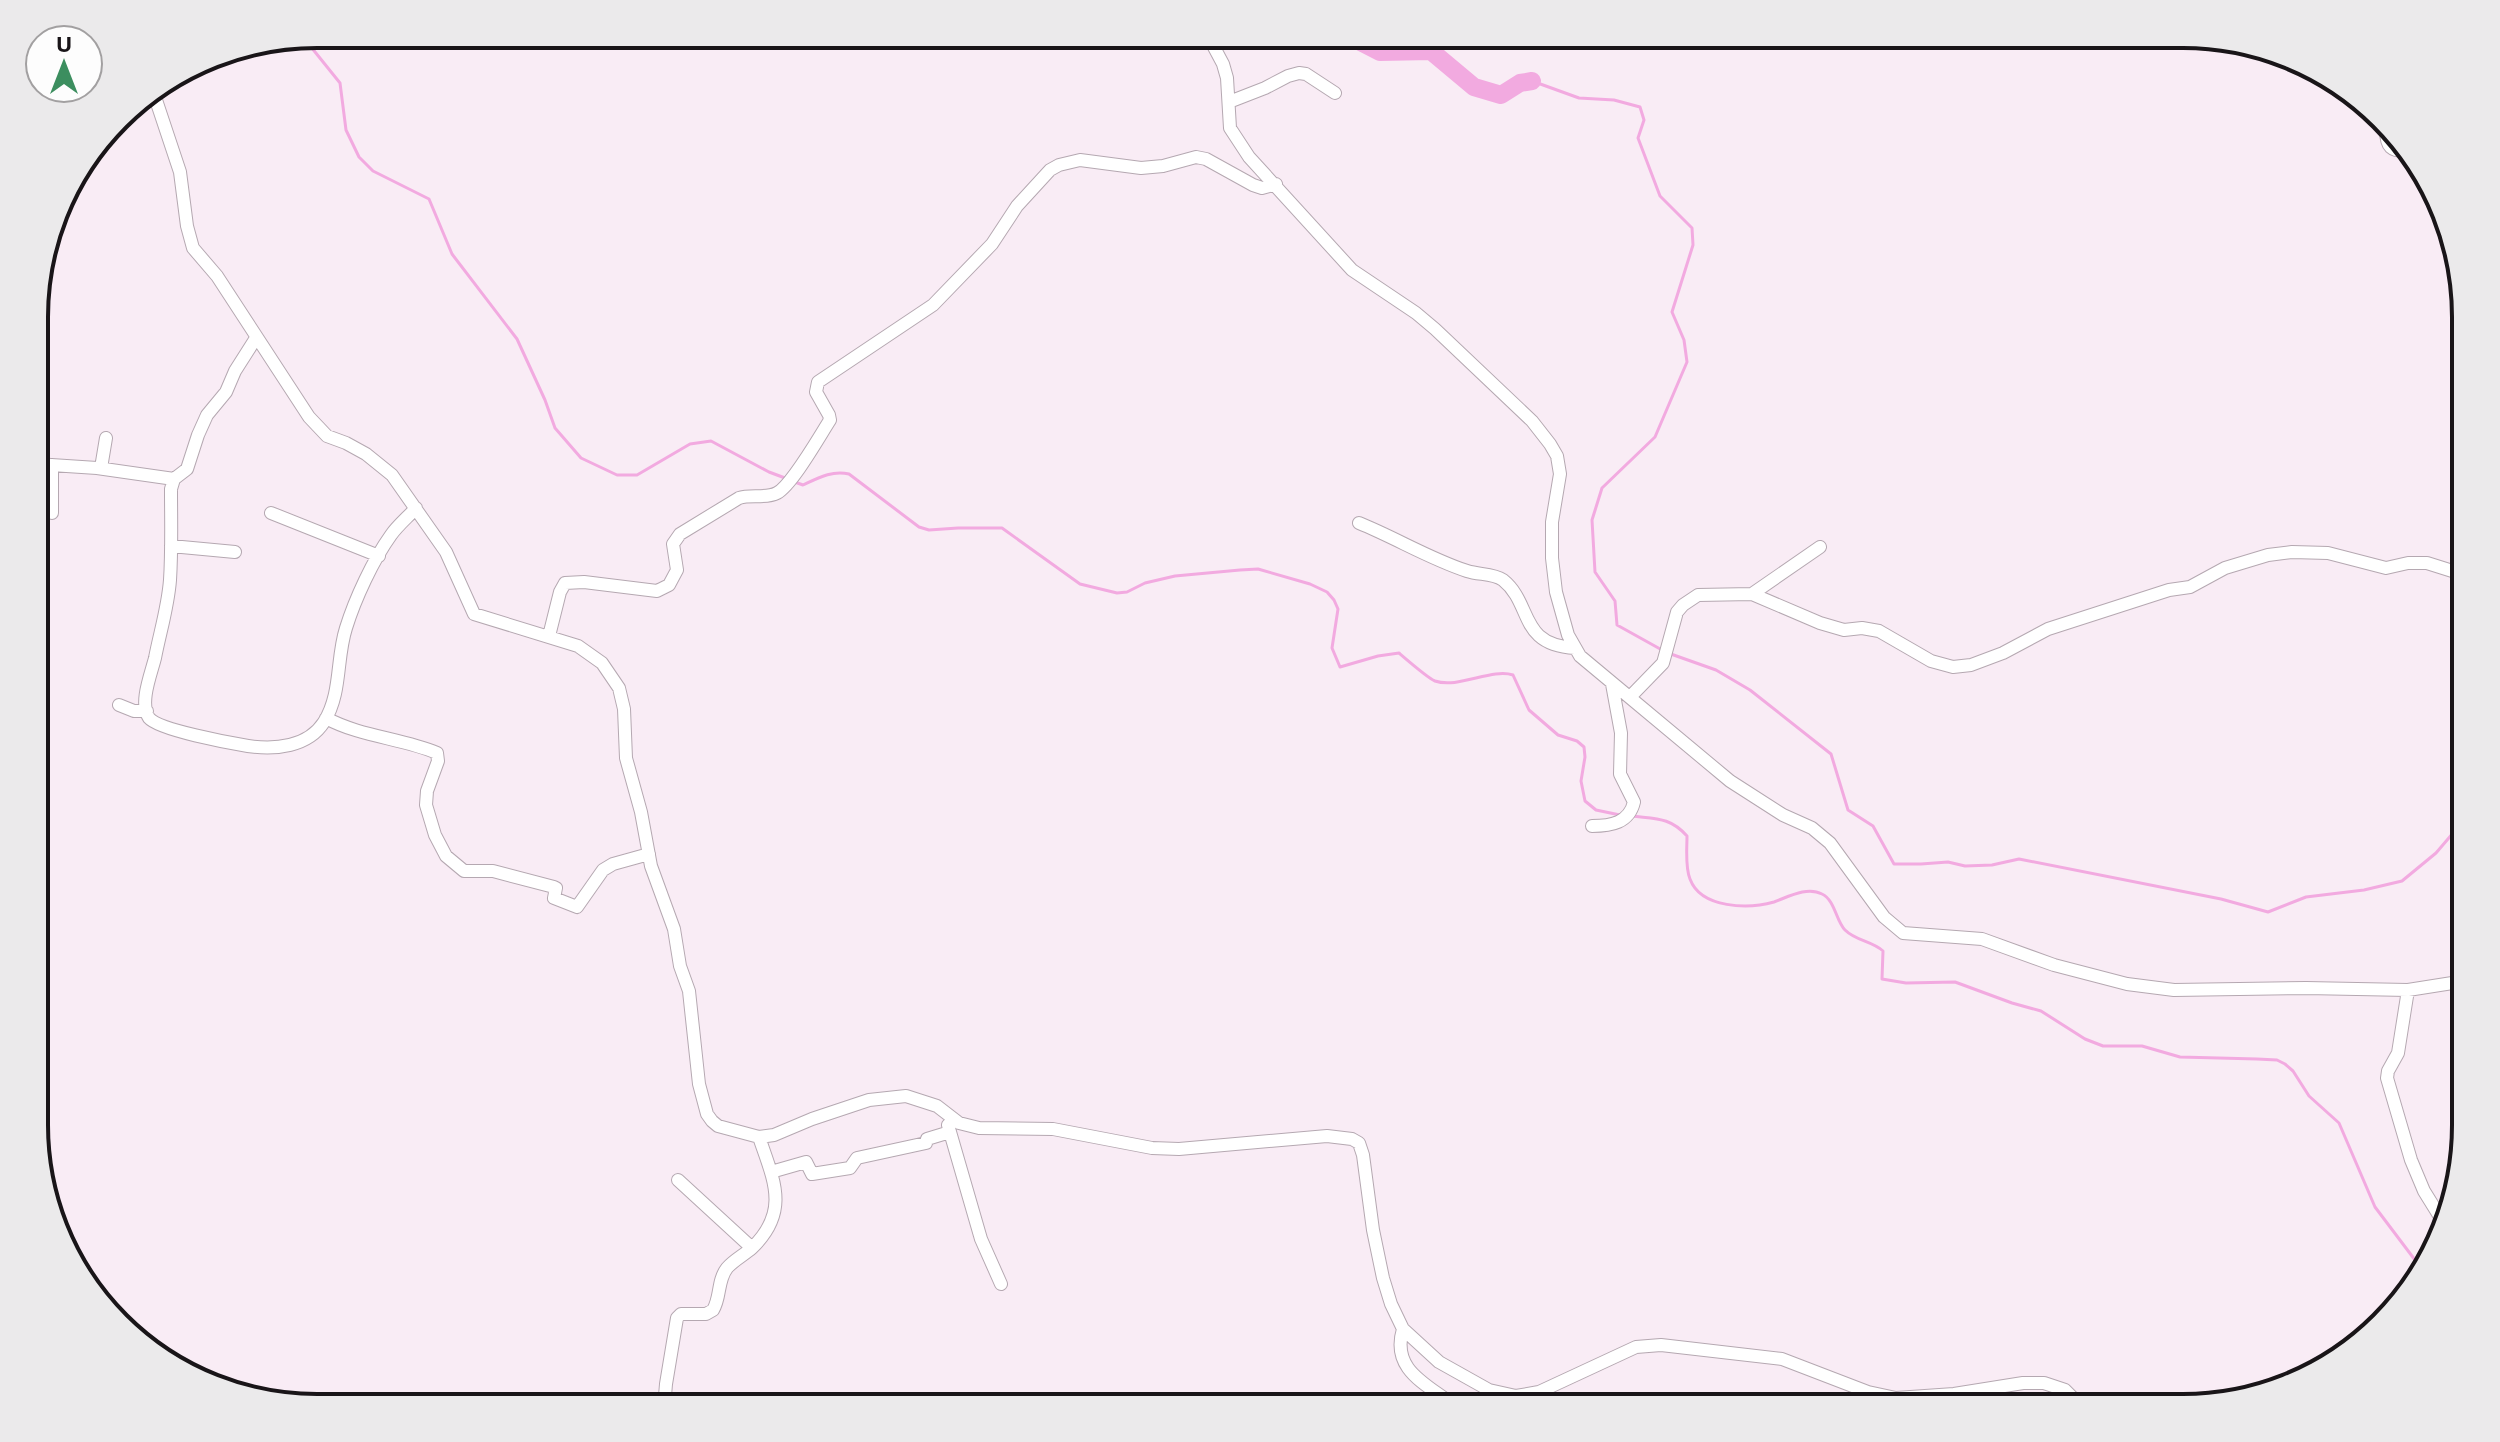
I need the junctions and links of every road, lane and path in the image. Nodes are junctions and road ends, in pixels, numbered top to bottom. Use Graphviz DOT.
graph roads {
  1 [pos="1214,48"];
  2 [pos="1335,93"];
  3 [pos="157,102"];
  4 [pos="1229,102"];
  5 [pos="1276,184"];
  6 [pos="256,338"];
  7 [pos="106,438"];
  8 [pos="48,465"];
  9 [pos="52,465"];
  10 [pos="101,468"];
  11 [pos="174,479"];
  12 [pos="416,508"];
  13 [pos="52,513"];
  14 [pos="271,513"];
  15 [pos="1359,523"];
  16 [pos="171,546"];
  17 [pos="1820,547"];
  18 [pos="235,552"];
  19 [pos="379,556"];
  20 [pos="2451,571"];
  21 [pos="1752,594"];
  22 [pos="549,636"];
  23 [pos="1575,648"];
  24 [pos="1612,684"];
  25 [pos="1630,697"];
  26 [pos="119,705"];
  27 [pos="147,711"];
  28 [pos="326,718"];
  29 [pos="1592,826"];
  30 [pos="649,854"];
  31 [pos="2451,983"];
  32 [pos="2408,990"];
  33 [pos="946,1114"];
  34 [pos="950,1132"];
  35 [pos="759,1137"];
  36 [pos="771,1172"];
  37 [pos="678,1180"];
  38 [pos="2437,1213"];
  39 [pos="752,1248"];
  40 [pos="1001,1284"];
  41 [pos="1403,1329"];
  42 [pos="1437,1393"];
  43 [pos="1504,1393"];
  44 [pos="1528,1393"];
  45 [pos="1873,1393"];
  46 [pos="1959,1393"];
  47 [pos="2068,1393"];
  48 [pos="665,1394"];
  1 -- 4 [label="street"];
  2 -- 4 [label="street"];
  3 -- 6 [label="street"];
  4 -- 5 [label="street"];
  5 -- 22 [label="street"];
  5 -- 23 [label="street"];
  6 -- 11 [label="street"];
  6 -- 12 [label="street"];
  7 -- 10 [label="street"];
  8 -- 9 [label="street"];
  9 -- 10 [label="street"];
  9 -- 13 [label="street"];
  10 -- 11 [label="street"];
  11 -- 16 [label="street"];
  12 -- 19 [label="street"];
  12 -- 22 [label="street"];
  14 -- 19 [label="street"];
  15 -- 23 [label="street"];
  16 -- 18 [label="street"];
  16 -- 27 [label="street"];
  17 -- 21 [label="street"];
  19 -- 28 [label="street"];
  20 -- 21 [label="street"];
  21 -- 25 [label="street"];
  22 -- 30 [label="street"];
  23 -- 24 [label="street"];
  24 -- 25 [label="street"];
  24 -- 29 [label="street"];
  25 -- 32 [label="street"];
  26 -- 27 [label="street"];
  27 -- 28 [label="street"];
  28 -- 30 [label="street"];
  30 -- 35 [label="street"];
  31 -- 32 [label="street"];
  32 -- 38 [label="street"];
  33 -- 34 [label="street"];
  33 -- 35 [label="street"];
  33 -- 41 [label="street"];
  34 -- 36 [label="street"];
  34 -- 40 [label="street"];
  35 -- 36 [label="street"];
  36 -- 39 [label="street"];
  37 -- 39 [label="street"];
  39 -- 48 [label="street"];
  41 -- 42 [label="street"];
  41 -- 43 [label="street"];
  44 -- 45 [label="street"];
  46 -- 47 [label="street"];
}
